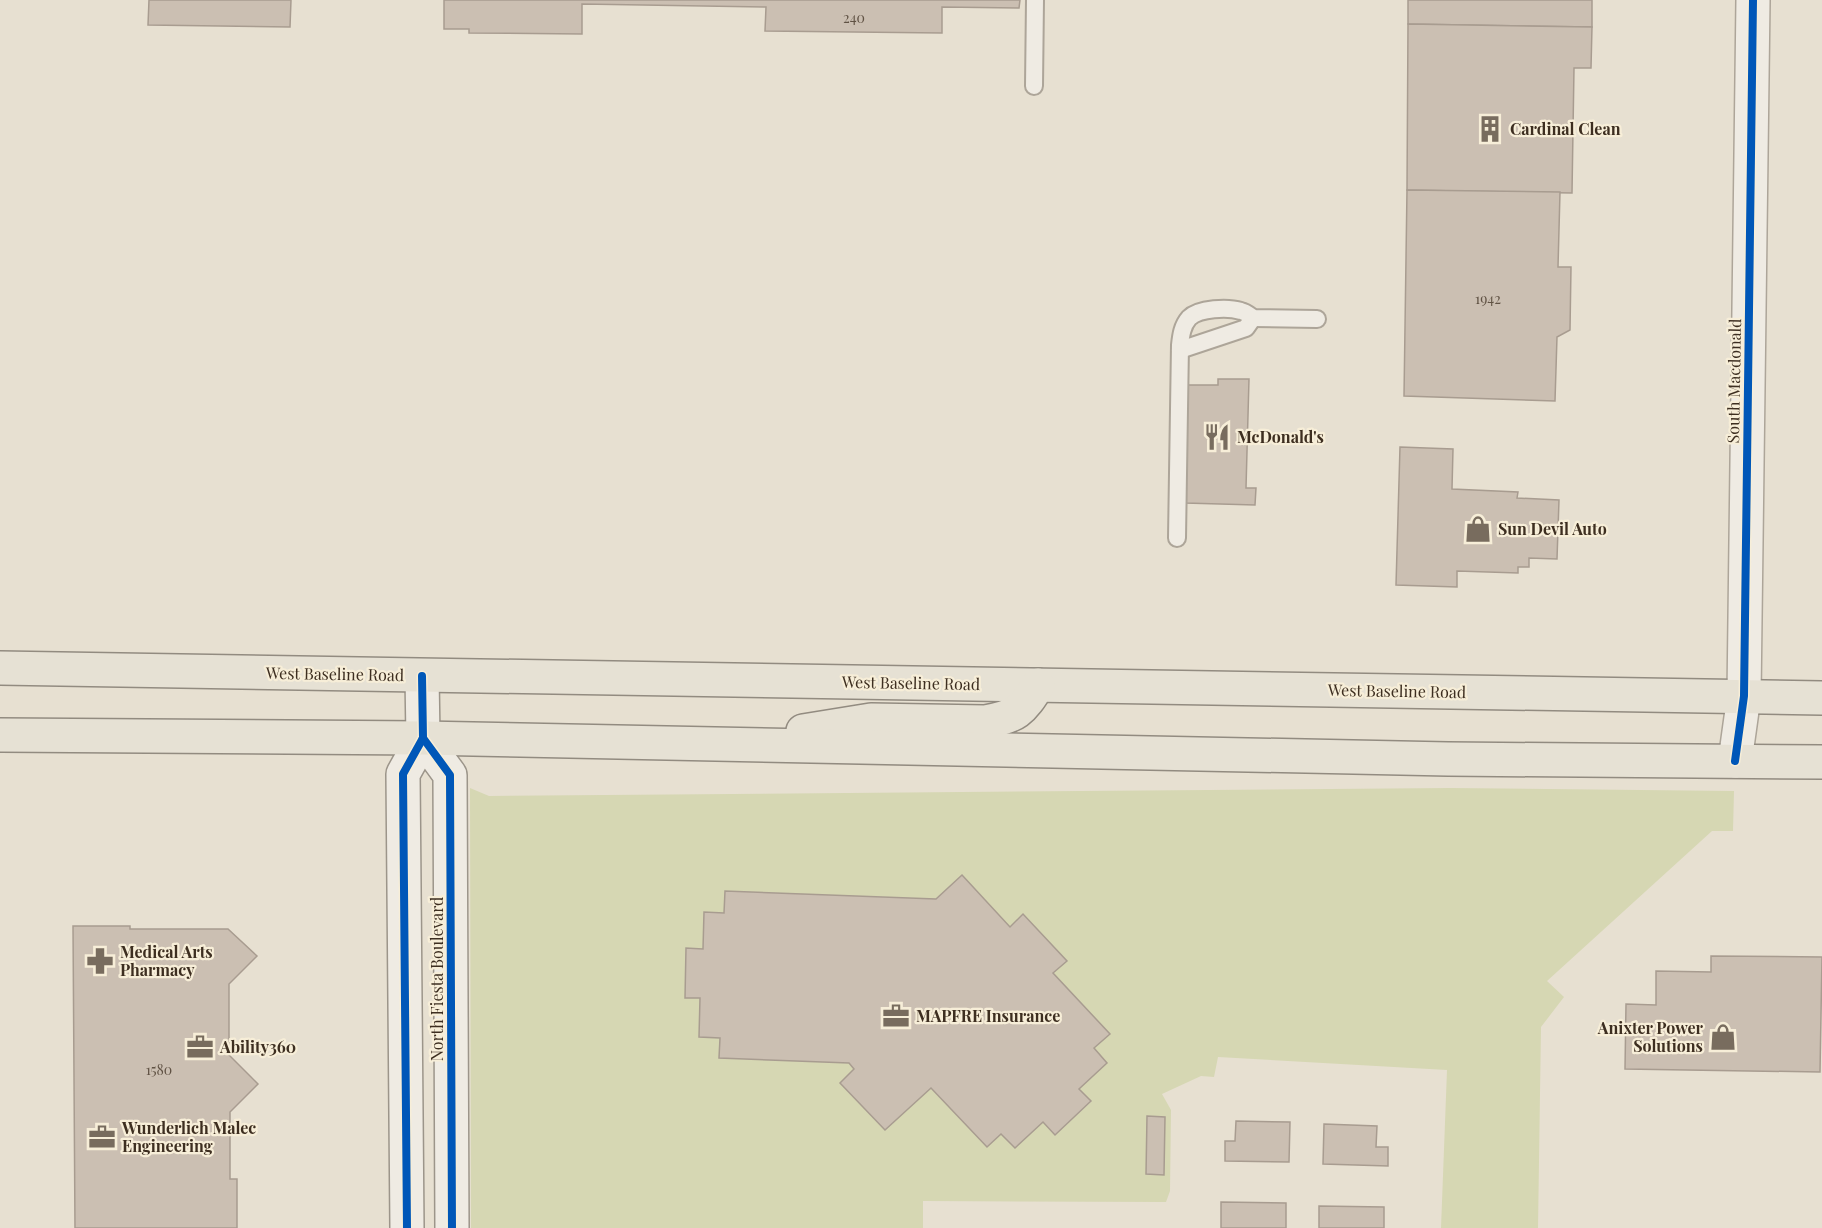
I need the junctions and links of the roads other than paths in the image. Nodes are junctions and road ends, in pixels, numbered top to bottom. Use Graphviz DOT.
graph roads {
  1 [pos="1035,0"];
  2 [pos="1753,0"];
  3 [pos="1034,86"];
  4 [pos="1253,318"];
  5 [pos="1317,319"];
  6 [pos="1180,350"];
  7 [pos="1177,538"];
  8 [pos="0,668"];
  9 [pos="422,676"];
  10 [pos="1038,685"];
  11 [pos="1744,696"];
  12 [pos="1822,698"];
  13 [pos="0,735"];
  14 [pos="423,738"];
  15 [pos="719,744"];
  16 [pos="1735,761"];
  17 [pos="1822,762"];
  18 [pos="452,1216"];
  19 [pos="407,1223"];
  1 -- 3 [label="lane"];
  2 -- 11 [label="street, South Macdonald"];
  4 -- 5 [label="lane"];
  4 -- 6 [label="lane"];
  4 -- 6 [label="lane"];
  6 -- 7 [label="lane"];
  8 -- 9 [label="main road, West Baseline Road"];
  9 -- 10 [label="main road, West Baseline Road"];
  9 -- 14 [label="street, North Fiesta Boulevard"];
  10 -- 11 [label="main road, West Baseline Road"];
  10 -- 15 [label="main road"];
  11 -- 12 [label="main road, West Baseline Road"];
  11 -- 16 [label="street, South Macdonald"];
  13 -- 14 [label="main road"];
  14 -- 15 [label="main road"];
  14 -- 18 [label="street, North Fiesta Boulevard"];
  14 -- 19 [label="street, North Fiesta Boulevard"];
  15 -- 16 [label="main road"];
  16 -- 17 [label="main road"];
  18 -- 19 [label="street"];
}
